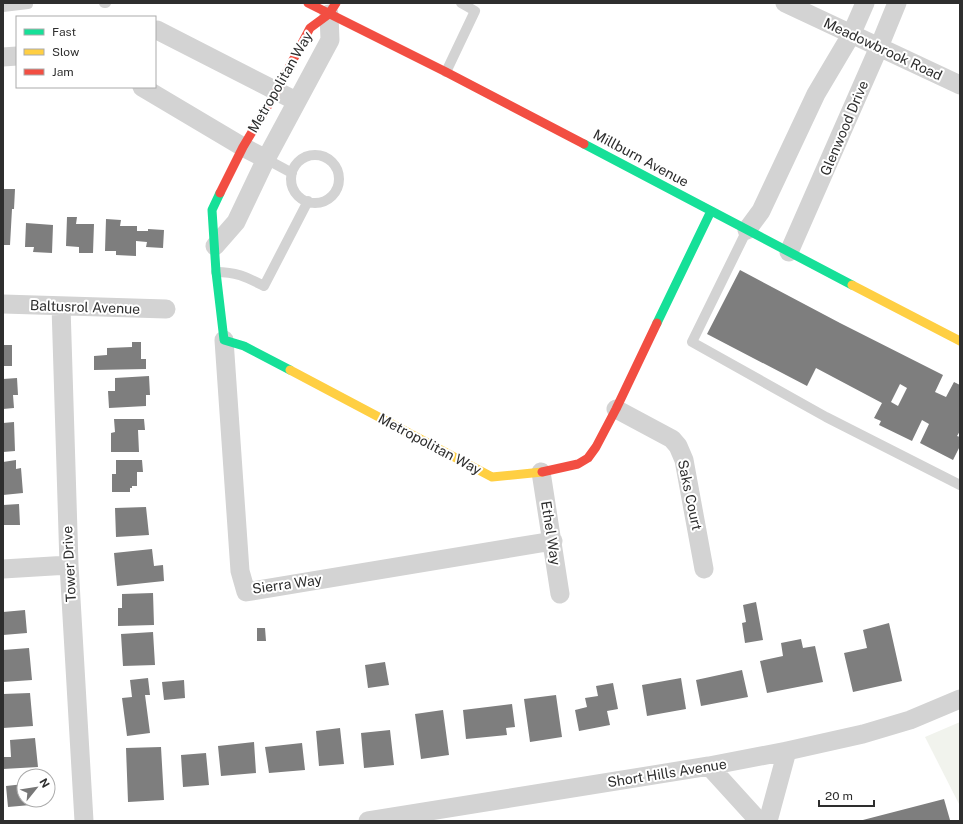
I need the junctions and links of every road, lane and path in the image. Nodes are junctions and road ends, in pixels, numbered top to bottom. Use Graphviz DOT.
graph roads {
  1 [pos="28,3"];
  2 [pos="308,3"];
  3 [pos="461,3"];
  4 [pos="785,3"];
  5 [pos="865,3"];
  6 [pos="897,3"];
  7 [pos="3,7"];
  8 [pos="333,9"];
  9 [pos="157,30"];
  10 [pos="851,35"];
  11 [pos="879,48"];
  12 [pos="16,56"];
  13 [pos="3,57"];
  14 [pos="446,72"];
  15 [pos="960,85"];
  16 [pos="144,88"];
  17 [pos="276,92"];
  18 [pos="297,101"];
  19 [pos="243,146"];
  20 [pos="266,159"];
  21 [pos="292,173"];
  22 [pos="308,201"];
  23 [pos="711,210"];
  24 [pos="747,230"];
  25 [pos="214,246"];
  26 [pos="789,252"];
  27 [pos="216,272"];
  28 [pos="3,304"];
  29 [pos="61,306"];
  30 [pos="166,309"];
  31 [pos="224,340"];
  32 [pos="960,341"];
  33 [pos="616,409"];
  34 [pos="541,472"];
  35 [pos="960,484"];
  36 [pos="553,542"];
  37 [pos="69,565"];
  38 [pos="3,569"];
  39 [pos="704,569"];
  40 [pos="560,594"];
  41 [pos="960,699"];
  42 [pos="786,751"];
  43 [pos="709,766"];
  44 [pos="84,821"];
  45 [pos="368,821"];
  46 [pos="759,821"];
  47 [pos="768,821"];
  1 -- 7 [label="lane"];
  2 -- 8 [label="street, Millburn Avenue"];
  3 -- 14 [label="lane"];
  4 -- 10 [label="street, Meadowbrook Road"];
  5 -- 10 [label="street"];
  6 -- 11 [label="street, Glenwood Drive"];
  8 -- 14 [label="street, Millburn Avenue"];
  8 -- 17 [label="street, Metropolitan Way"];
  8 -- 18 [label="street, Metropolitan Way"];
  9 -- 17 [label="street"];
  10 -- 11 [label="street, Meadowbrook Road"];
  10 -- 24 [label="street"];
  11 -- 15 [label="street, Meadowbrook Road"];
  11 -- 26 [label="street, Glenwood Drive"];
  12 -- 13 [label="street"];
  14 -- 23 [label="street, Millburn Avenue"];
  16 -- 19 [label="street"];
  17 -- 18 [label="street"];
  17 -- 19 [label="street, Metropolitan Way"];
  18 -- 20 [label="street, Metropolitan Way"];
  19 -- 20 [label="street"];
  19 -- 25 [label="street, Metropolitan Way"];
  20 -- 21 [label="lane"];
  20 -- 25 [label="street, Metropolitan Way"];
  21 -- 22 [label="lane"];
  21 -- 22 [label="lane"];
  22 -- 27 [label="lane"];
  23 -- 24 [label="street, Millburn Avenue"];
  23 -- 33 [label="street, Metropolitan Way"];
  24 -- 26 [label="street, Millburn Avenue"];
  24 -- 35 [label="lane"];
  25 -- 27 [label="street, Metropolitan Way"];
  26 -- 32 [label="street, Millburn Avenue"];
  27 -- 31 [label="street, Metropolitan Way"];
  28 -- 29 [label="street, Baltusrol Avenue"];
  29 -- 30 [label="street, Baltusrol Avenue"];
  29 -- 37 [label="street, Tower Drive"];
  31 -- 34 [label="street, Metropolitan Way"];
  31 -- 36 [label="street, Sierra Way"];
  33 -- 34 [label="street, Metropolitan Way"];
  33 -- 39 [label="street, Saks Court"];
  34 -- 36 [label="street, Ethel Way"];
  36 -- 40 [label="street, Ethel Way"];
  37 -- 38 [label="street"];
  37 -- 44 [label="street, Tower Drive"];
  41 -- 42 [label="street, Short Hills Avenue"];
  42 -- 43 [label="street, Short Hills Avenue"];
  42 -- 47 [label="street"];
  43 -- 45 [label="street, Short Hills Avenue"];
  43 -- 46 [label="street"];
}
